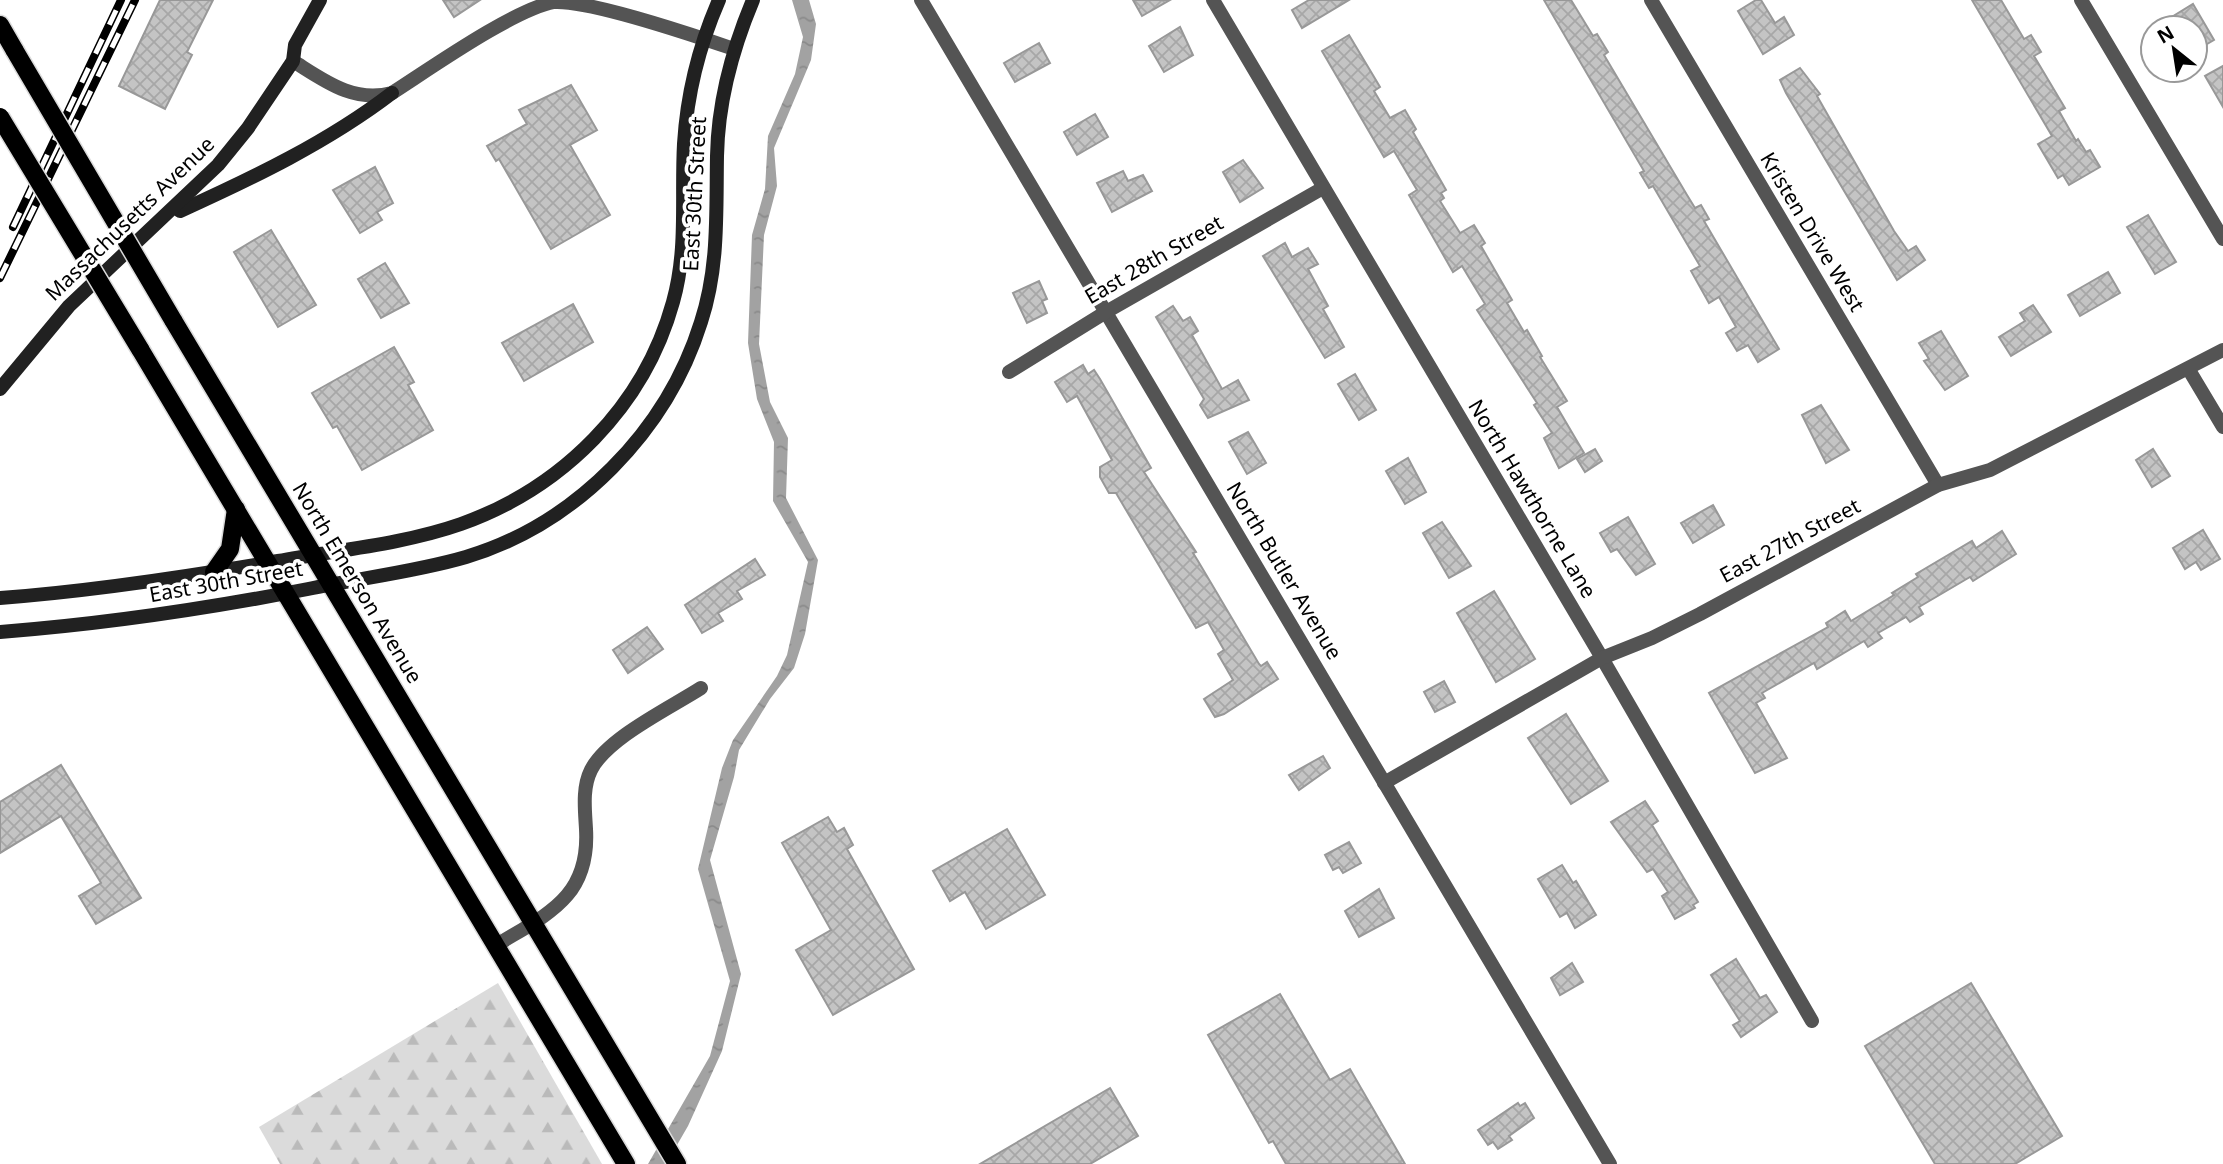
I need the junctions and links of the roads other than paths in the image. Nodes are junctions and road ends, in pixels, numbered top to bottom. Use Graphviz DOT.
graph roads {
  1 [pos="320,0"];
  2 [pos="719,0"];
  3 [pos="753,0"];
  4 [pos="921,0"];
  5 [pos="1213,0"];
  6 [pos="1651,0"];
  7 [pos="2081,0"];
  8 [pos="0,25"];
  9 [pos="704,38"];
  10 [pos="734,49"];
  11 [pos="293,61"];
  12 [pos="392,93"];
  13 [pos="0,117"];
  14 [pos="1323,188"];
  15 [pos="163,218"];
  16 [pos="2223,239"];
  17 [pos="1106,312"];
  18 [pos="2223,350"];
  19 [pos="2189,370"];
  20 [pos="1009,372"];
  21 [pos="0,389"];
  22 [pos="2223,427"];
  23 [pos="1938,485"];
  24 [pos="236,509"];
  25 [pos="314,554"];
  26 [pos="268,562"];
  27 [pos="214,572"];
  28 [pos="332,584"];
  29 [pos="286,593"];
  30 [pos="0,598"];
  31 [pos="0,632"];
  32 [pos="1602,658"];
  33 [pos="701,688"];
  34 [pos="1384,783"];
  35 [pos="534,922"];
  36 [pos="495,946"];
  37 [pos="1812,1021"];
  38 [pos="622,1156"];
  39 [pos="677,1164"];
  40 [pos="1610,1164"];
  1 -- 11 [label="main road, Massachusetts Avenue"];
  2 -- 9 [label="main road, East 30th Street"];
  3 -- 10 [label="main road, East 30th Street"];
  4 -- 17 [label="street, North Butler Avenue"];
  5 -- 14 [label="street, North Hawthorne Lane"];
  6 -- 23 [label="street, Kristen Drive West"];
  7 -- 16 [label="street"];
  8 -- 25 [label="main road, North Emerson Avenue, bridge"];
  9 -- 10 [label="street"];
  9 -- 12 [label="street"];
  9 -- 25 [label="main road, East 30th Street"];
  10 -- 28 [label="main road, East 30th Street"];
  11 -- 12 [label="street"];
  11 -- 15 [label="main road, Massachusetts Avenue"];
  12 -- 15 [label="main road"];
  13 -- 24 [label="main road, bridge"];
  14 -- 17 [label="street, East 28th Street"];
  14 -- 32 [label="street, North Hawthorne Lane"];
  15 -- 21 [label="main road, Massachusetts Avenue"];
  17 -- 20 [label="street, East 28th Street"];
  17 -- 34 [label="street, North Butler Avenue"];
  18 -- 19 [label="street, East 27th Street"];
  19 -- 22 [label="street"];
  19 -- 23 [label="street, East 27th Street"];
  23 -- 32 [label="street, East 27th Street"];
  24 -- 26 [label="main road"];
  24 -- 27 [label="main road"];
  25 -- 26 [label="main road, East 30th Street"];
  25 -- 28 [label="main road, North Emerson Avenue"];
  26 -- 27 [label="main road, East 30th Street"];
  26 -- 29 [label="main road"];
  27 -- 30 [label="main road, East 30th Street"];
  28 -- 29 [label="main road, East 30th Street"];
  28 -- 35 [label="main road, North Emerson Avenue"];
  29 -- 31 [label="main road, East 30th Street"];
  29 -- 36 [label="main road"];
  32 -- 34 [label="street, East 27th Street"];
  32 -- 37 [label="street, North Hawthorne Lane"];
  33 -- 35 [label="street"];
  34 -- 40 [label="street, North Butler Avenue"];
  35 -- 36 [label="street"];
  35 -- 39 [label="main road, North Emerson Avenue"];
  36 -- 38 [label="main road"];
}
